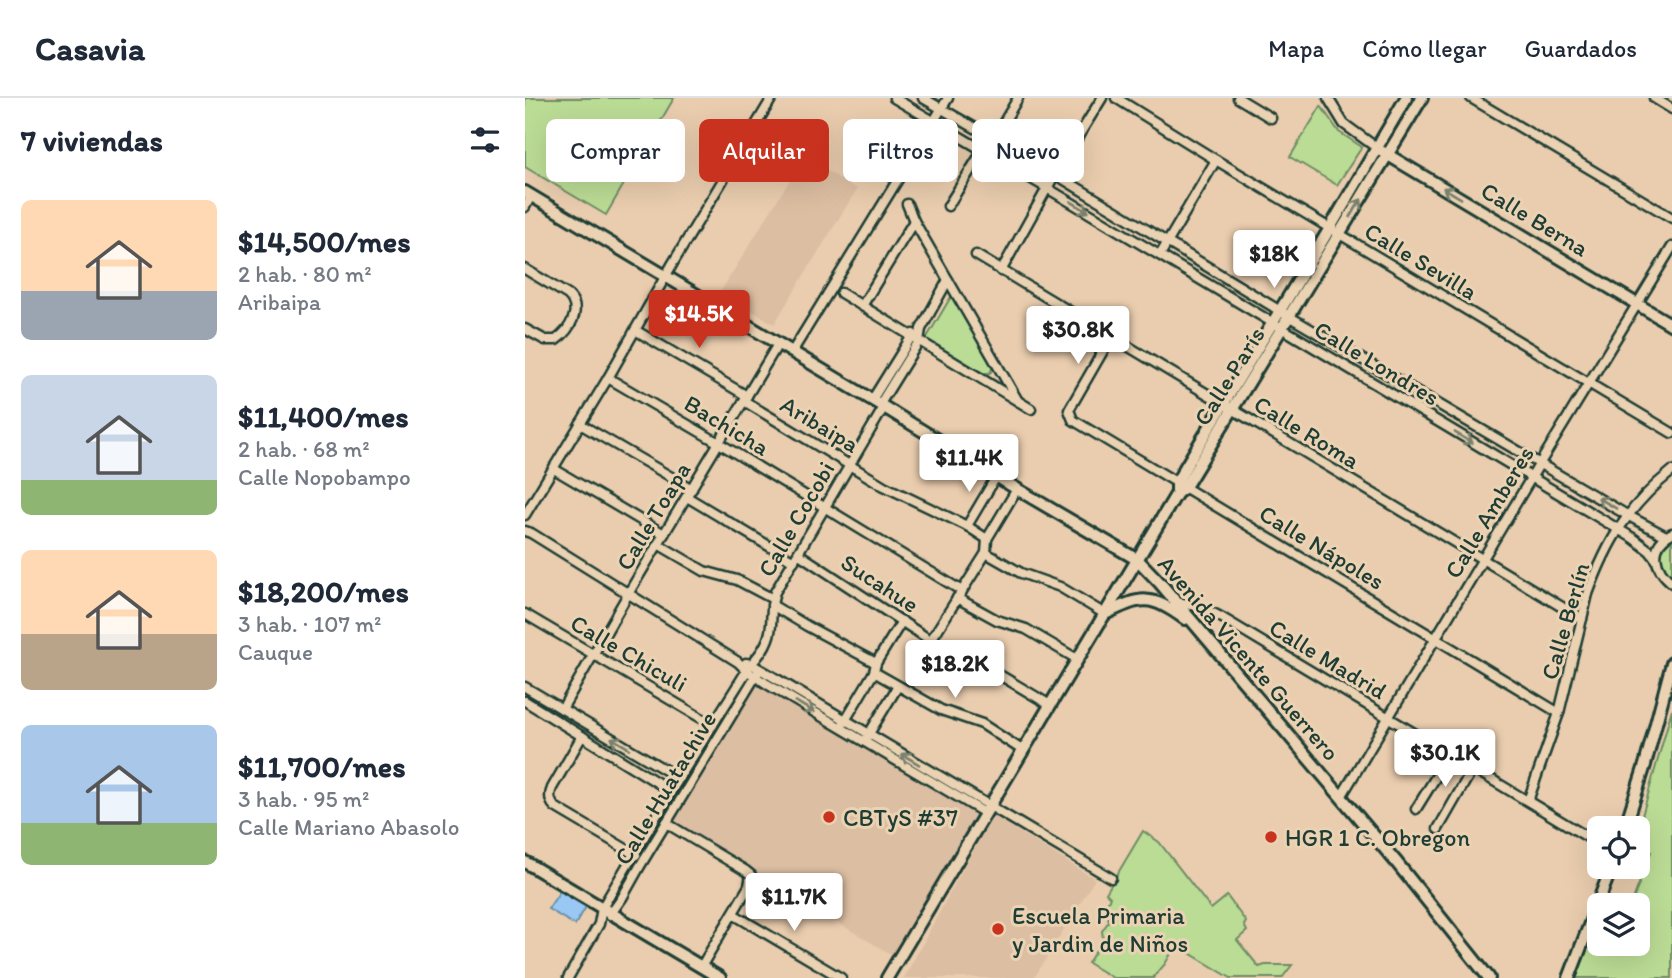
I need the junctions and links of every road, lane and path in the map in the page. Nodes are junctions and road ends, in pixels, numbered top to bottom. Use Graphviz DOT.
graph roads {
  1 [pos="772,98"];
  2 [pos="894,98"];
  3 [pos="923,98"];
  4 [pos="948,98"];
  5 [pos="1018,98"];
  6 [pos="1102,98"];
  7 [pos="1115,98"];
  8 [pos="1238,98"];
  9 [pos="1328,98"];
  10 [pos="1406,98"];
  11 [pos="1422,98"];
  12 [pos="1471,98"];
  13 [pos="1654,98"];
  14 [pos="942,109"];
  15 [pos="1672,109"];
  16 [pos="1271,118"];
  17 [pos="931,119"];
  18 [pos="935,119"];
  19 [pos="1006,119"];
  20 [pos="972,126"];
  21 [pos="1084,127"];
  22 [pos="1377,148"];
  23 [pos="1388,155"];
  24 [pos="1216,160"];
  25 [pos="972,168"];
  26 [pos="897,182"];
  27 [pos="1037,182"];
  28 [pos="1050,182"];
  29 [pos="1068,182"];
  30 [pos="1047,188"];
  31 [pos="528,194"];
  32 [pos="907,204"];
  33 [pos="525,206"];
  34 [pos="948,206"];
  35 [pos="1672,218"];
  36 [pos="913,221"];
  37 [pos="1335,232"];
  38 [pos="1168,243"];
  39 [pos="1672,247"];
  40 [pos="976,255"];
  41 [pos="1160,255"];
  42 [pos="525,269"];
  43 [pos="1001,271"];
  44 [pos="665,277"];
  45 [pos="948,280"];
  46 [pos="841,293"];
  47 [pos="1637,304"];
  48 [pos="862,306"];
  49 [pos="1285,314"];
  50 [pos="1278,325"];
  51 [pos="1672,325"];
  52 [pos="525,329"];
  53 [pos="635,330"];
  54 [pos="1111,337"];
  55 [pos="915,338"];
  56 [pos="778,344"];
  57 [pos="792,352"];
  58 [pos="608,377"];
  59 [pos="1588,384"];
  60 [pos="746,398"];
  61 [pos="1018,401"];
  62 [pos="879,404"];
  63 [pos="1228,407"];
  64 [pos="1031,409"];
  65 [pos="580,424"];
  66 [pos="1672,433"];
  67 [pos="719,443"];
  68 [pos="1539,463"];
  69 [pos="851,465"];
  70 [pos="554,469"];
  71 [pos="1672,471"];
  72 [pos="996,477"];
  73 [pos="1531,478"];
  74 [pos="1179,487"];
  75 [pos="1017,489"];
  76 [pos="689,493"];
  77 [pos="825,507"];
  78 [pos="525,515"];
  79 [pos="1627,515"];
  80 [pos="967,526"];
  81 [pos="1618,529"];
  82 [pos="527,530"];
  83 [pos="664,534"];
  84 [pos="1669,535"];
  85 [pos="987,539"];
  86 [pos="658,544"];
  87 [pos="986,553"];
  88 [pos="797,557"];
  89 [pos="1483,559"];
  90 [pos="1656,559"];
  91 [pos="1137,560"];
  92 [pos="1672,583"];
  93 [pos="628,594"];
  94 [pos="960,595"];
  95 [pos="772,602"];
  96 [pos="1176,603"];
  97 [pos="525,614"];
  98 [pos="1105,614"];
  99 [pos="1583,619"];
  100 [pos="902,621"];
  101 [pos="1198,628"];
  102 [pos="1436,639"];
  103 [pos="930,640"];
  104 [pos="594,655"];
  105 [pos="759,656"];
  106 [pos="1077,659"];
  107 [pos="1672,663"];
  108 [pos="875,667"];
  109 [pos="749,668"];
  110 [pos="758,673"];
  111 [pos="898,685"];
  112 [pos="525,687"];
  113 [pos="525,701"];
  114 [pos="1050,705"];
  115 [pos="562,709"];
  116 [pos="1559,713"];
  117 [pos="1388,718"];
  118 [pos="846,720"];
  119 [pos="713,724"];
  120 [pos="841,729"];
  121 [pos="869,734"];
  122 [pos="582,736"];
  123 [pos="864,743"];
  124 [pos="1022,750"];
  125 [pos="1450,754"];
  126 [pos="1473,768"];
  127 [pos="679,778"];
  128 [pos="671,791"];
  129 [pos="1341,797"];
  130 [pos="1528,801"];
  131 [pos="1416,809"];
  132 [pos="988,810"];
  133 [pos="1629,816"];
  134 [pos="666,823"];
  135 [pos="1438,829"];
  136 [pos="1587,837"];
  137 [pos="633,854"];
  138 [pos="644,860"];
  139 [pos="525,862"];
  140 [pos="1111,878"];
  141 [pos="1607,879"];
  142 [pos="607,911"];
  143 [pos="733,914"];
  144 [pos="701,967"];
  145 [pos="568,978"];
  146 [pos="720,978"];
  147 [pos="841,978"];
  148 [pos="887,978"];
  149 [pos="1489,978"];
  150 [pos="1569,978"];
  1 -- 44 [label="street"];
  2 -- 17 [label="street, Calle Londres"];
  3 -- 14 [label="street, Calle Londres"];
  4 -- 14 [label="street"];
  5 -- 19 [label="street"];
  6 -- 21 [label="street"];
  7 -- 24 [label="street, Calle Sevilla"];
  8 -- 16 [label="street"];
  9 -- 22 [label="street"];
  10 -- 22 [label="main road, Calle París"];
  11 -- 23 [label="main road, Calle París"];
  12 -- 35 [label="street"];
  13 -- 15 [label="street"];
  14 -- 18 [label="street"];
  14 -- 20 [label="street, Calle Londres"];
  22 -- 23 [label="main road, Calle Berna"];
  22 -- 37 [label="main road, Calle París"];
  37 -- 23 [label="main road, Calle París, one-way"];
  47 -- 23 [label="main road, Calle Berna, one-way"];
  24 -- 37 [label="street, Calle Sevilla"];
  24 -- 38 [label="street"];
  25 -- 34 [label="street"];
  26 -- 57 [label="street"];
  27 -- 30 [label="street, Calle Londres"];
  28 -- 30 [label="street"];
  29 -- 38 [label="street, Calle Londres"];
  30 -- 41 [label="street, Calle Londres, one-way"];
  30 -- 43 [label="street"];
  31 -- 33 [label="street"];
  31 -- 44 [label="main road, Avenida Vicente Guerrero"];
  32 -- 36 [label="street"];
  36 -- 45 [label="street"];
  36 -- 48 [label="street"];
  37 -- 49 [label="main road, Calle París"];
  37 -- 59 [label="street, Calle Sevilla"];
  38 -- 41 [label="street"];
  38 -- 49 [label="street, Calle Londres"];
  39 -- 47 [label="street, Calle Amberes"];
  40 -- 43 [label="street, Calle Roma"];
  41 -- 50 [label="street, Calle Londres"];
  42 -- 52 [label="street"];
  43 -- 54 [label="street, Calle Roma"];
  44 -- 53 [label="street"];
  44 -- 56 [label="main road, Avenida Vicente Guerrero"];
  45 -- 55 [label="street"];
  45 -- 61 [label="street"];
  46 -- 48 [label="street"];
  47 -- 51 [label="main road, Calle Berna"];
  47 -- 59 [label="street, Calle Amberes"];
  48 -- 55 [label="street"];
  49 -- 50 [label="main road, Calle París"];
  49 -- 68 [label="street, Calle Londres"];
  50 -- 63 [label="main road, Calle París"];
  50 -- 73 [label="street, Calle Londres, one-way"];
  53 -- 58 [label="street"];
  53 -- 60 [label="street, Aribaipa"];
  54 -- 63 [label="street, Calle Roma"];
  54 -- 74 [label="street, Calle Nápoles"];
  55 -- 61 [label="street"];
  55 -- 62 [label="street, Calle Cocobi"];
  56 -- 57 [label="main road, Avenida Vicente Guerrero"];
  56 -- 60 [label="street, Calle Toapa"];
  57 -- 62 [label="main road, Avenida Vicente Guerrero"];
  58 -- 65 [label="street"];
  58 -- 67 [label="street, Bachicha"];
  59 -- 66 [label="street, Calle Sevilla"];
  59 -- 68 [label="street, Calle Amberes"];
  60 -- 67 [label="street, Calle Toapa"];
  60 -- 69 [label="street, Aribaipa"];
  61 -- 64 [label="street"];
  62 -- 69 [label="street, Calle Cocobi"];
  62 -- 72 [label="main road, Avenida Vicente Guerrero"];
  63 -- 74 [label="main road, Calle París"];
  63 -- 89 [label="street, Calle Roma"];
  65 -- 70 [label="street"];
  65 -- 76 [label="street, Sucahue"];
  67 -- 76 [label="street, Calle Toapa"];
  67 -- 77 [label="street, Bachicha"];
  68 -- 73 [label="street, Calle Amberes"];
  79 -- 68 [label="street, Calle Londres, one-way"];
  69 -- 77 [label="street, Calle Cocobi"];
  69 -- 80 [label="street, Aribaipa"];
  70 -- 78 [label="street"];
  70 -- 83 [label="street"];
  71 -- 79 [label="street, Calle Berlín"];
  72 -- 75 [label="main road, Avenida Vicente Guerrero"];
  72 -- 80 [label="street"];
  73 -- 81 [label="street, Calle Londres"];
  73 -- 89 [label="street, Calle Amberes"];
  74 -- 91 [label="main road, Calle París"];
  74 -- 102 [label="street, Calle Nápoles"];
  75 -- 85 [label="street"];
  75 -- 91 [label="main road, Avenida Vicente Guerrero"];
  76 -- 83 [label="street, Calle Toapa"];
  76 -- 88 [label="street, Sucahue"];
  77 -- 88 [label="street, Calle Cocobi"];
  77 -- 94 [label="street, Bachicha"];
  79 -- 81 [label="street, Calle Berlín"];
  79 -- 84 [label="street, Calle Londres"];
  80 -- 85 [label="street, Aribaipa"];
  81 -- 90 [label="street, Calle Londres"];
  81 -- 99 [label="street, Calle Berlín"];
  82 -- 93 [label="street"];
  83 -- 86 [label="street, Calle Toapa"];
  84 -- 90 [label="street, Calle Londres"];
  85 -- 87 [label="street"];
  86 -- 93 [label="street, Calle Toapa"];
  86 -- 95 [label="street"];
  87 -- 94 [label="street"];
  87 -- 98 [label="street"];
  88 -- 95 [label="street, Calle Cocobi"];
  88 -- 100 [label="street, Sucahue"];
  89 -- 99 [label="street, Calle Roma"];
  89 -- 102 [label="street, Calle Amberes"];
  90 -- 92 [label="street, Calle Londres"];
  91 -- 96 [label="main road, Avenida Vicente Guerrero"];
  91 -- 98 [label="main road, Calle París"];
  93 -- 104 [label="street, Calle Toapa"];
  93 -- 109 [label="street"];
  94 -- 103 [label="street"];
  94 -- 106 [label="street, Bachicha"];
  95 -- 105 [label="street, Calle Cocobi"];
  95 -- 108 [label="street"];
  96 -- 101 [label="main road, Avenida Vicente Guerrero"];
  96 -- 117 [label="street, Calle Madrid"];
  97 -- 104 [label="street, Calle Chiculi"];
  98 -- 101 [label="main road"];
  98 -- 106 [label="main road, Calle París"];
  99 -- 116 [label="street, Calle Berlín"];
  100 -- 103 [label="street, Sucahue"];
  100 -- 108 [label="street"];
  101 -- 129 [label="main road, Avenida Vicente Guerrero"];
  102 -- 116 [label="street, Calle Nápoles"];
  102 -- 117 [label="street, Calle Amberes"];
  103 -- 114 [label="street, Sucahue"];
  104 -- 115 [label="street, Calle Toapa"];
  104 -- 119 [label="street, Calle Chiculi"];
  105 -- 109 [label="street, Calle Cocobi"];
  105 -- 110 [label="street, Calle Cocobi"];
  106 -- 114 [label="main road, Calle París"];
  107 -- 133 [label="main road"];
  108 -- 111 [label="street"];
  108 -- 118 [label="street"];
  109 -- 110 [label="street"];
  109 -- 119 [label="street, Calle Huatachive"];
  110 -- 118 [label="street"];
  110 -- 120 [label="street, one-way"];
  110 -- 134 [label="street, Calle Huatachive"];
  111 -- 121 [label="street"];
  111 -- 124 [label="street"];
  112 -- 115 [label="street"];
  113 -- 122 [label="street"];
  114 -- 124 [label="main road, Calle París"];
  127 -- 115 [label="street, one-way"];
  116 -- 130 [label="street, Calle Berlín"];
  117 -- 125 [label="street, Calle Madrid"];
  117 -- 129 [label="street, Calle Amberes"];
  118 -- 120 [label="street"];
  118 -- 121 [label="street"];
  119 -- 127 [label="street, Calle Huatachive"];
  120 -- 123 [label="street"];
  121 -- 123 [label="street"];
  132 -- 121 [label="street, one-way"];
  122 -- 128 [label="street"];
  122 -- 137 [label="street"];
  123 -- 132 [label="street"];
  124 -- 132 [label="main road, Calle París"];
  125 -- 126 [label="street, Calle Madrid"];
  125 -- 131 [label="street"];
  126 -- 130 [label="street, Calle Madrid"];
  126 -- 135 [label="street"];
  127 -- 128 [label="street, Calle Huatachive"];
  128 -- 137 [label="street, Calle Huatachive"];
  129 -- 149 [label="main road, Avenida Vicente Guerrero"];
  130 -- 136 [label="street, Calle Madrid"];
  132 -- 140 [label="street"];
  132 -- 148 [label="main road, Calle París"];
  134 -- 138 [label="street, Calle Huatachive"];
  134 -- 143 [label="street"];
  137 -- 138 [label="street"];
  137 -- 142 [label="street, Calle Huatachive"];
  138 -- 142 [label="street, Calle Huatachive"];
  139 -- 142 [label="main road"];
  141 -- 150 [label="main road"];
  142 -- 144 [label="main road"];
  142 -- 145 [label="street, Calle Huatachive"];
  143 -- 144 [label="street"];
  143 -- 147 [label="street"];
  144 -- 146 [label="main road"];
}
